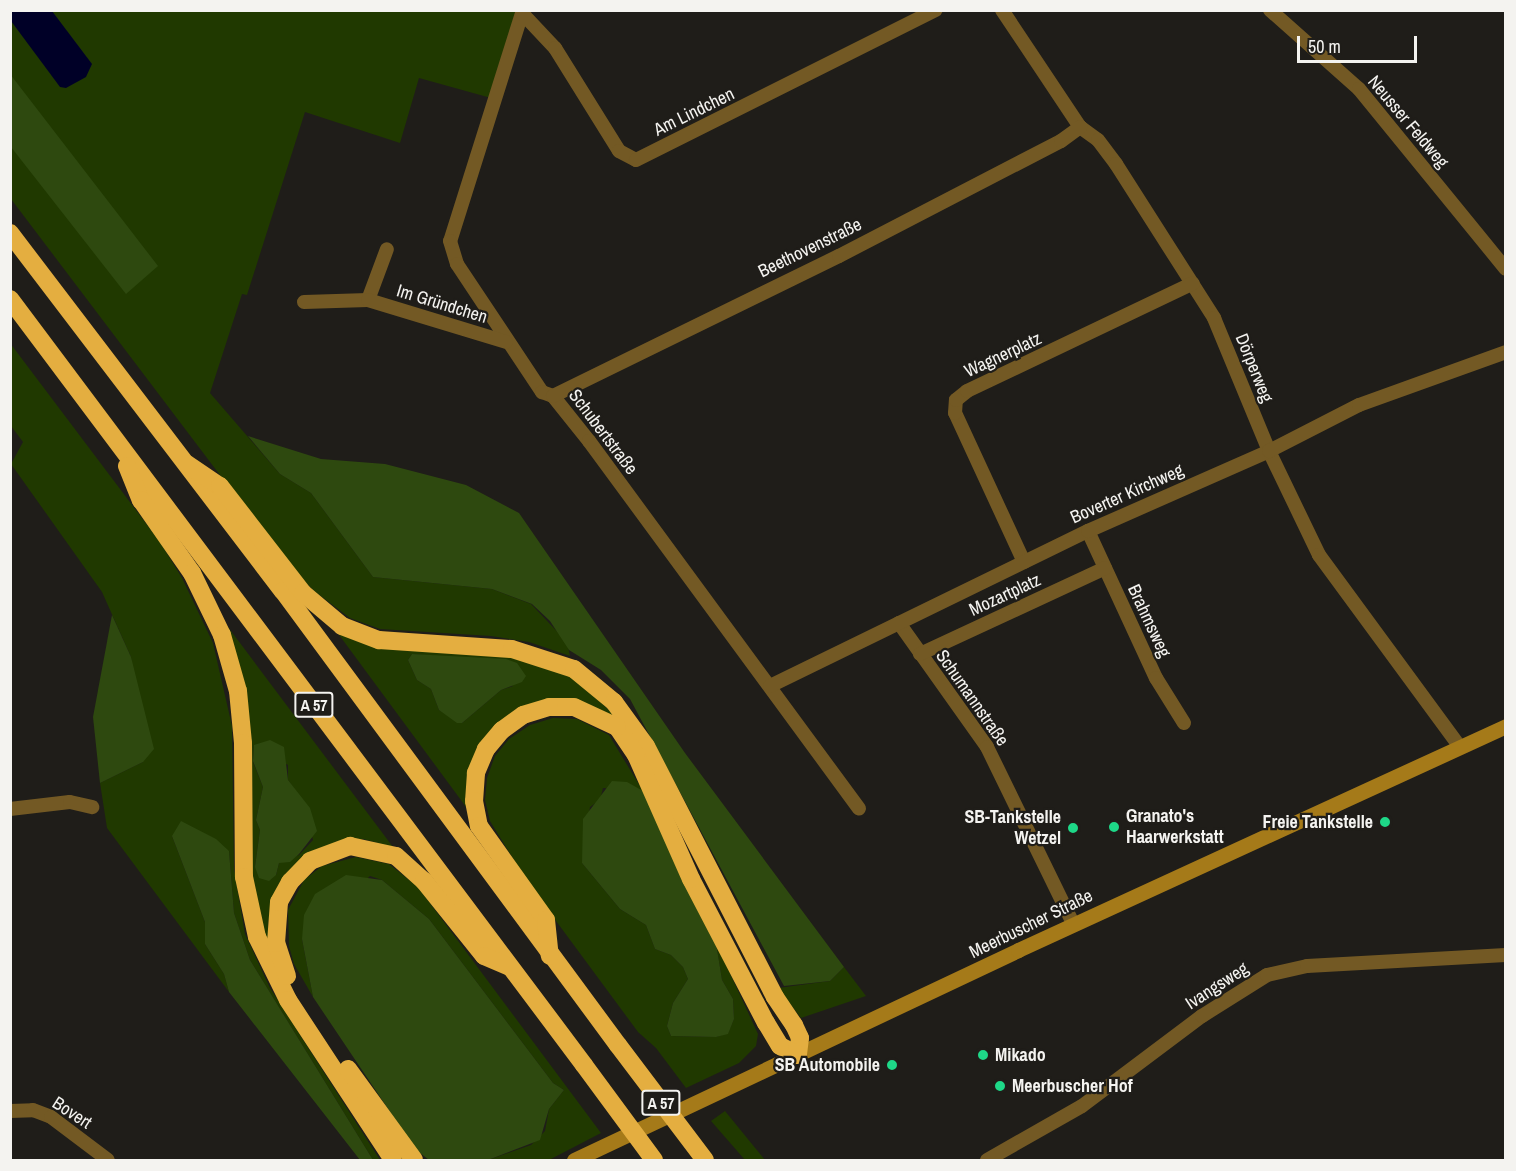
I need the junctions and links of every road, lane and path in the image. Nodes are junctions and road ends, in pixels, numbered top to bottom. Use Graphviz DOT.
graph roads {
  1 [pos="935,10"];
  2 [pos="1002,10"];
  3 [pos="1270,10"];
  4 [pos="523,12"];
  5 [pos="1080,127"];
  6 [pos="10,233"];
  7 [pos="387,249"];
  8 [pos="1506,269"];
  9 [pos="1193,283"];
  10 [pos="10,299"];
  11 [pos="368,300"];
  12 [pos="304,302"];
  13 [pos="506,342"];
  14 [pos="1506,352"];
  15 [pos="553,396"];
  16 [pos="118,442"];
  17 [pos="1269,451"];
  18 [pos="187,464"];
  19 [pos="1088,531"];
  20 [pos="1024,562"];
  21 [pos="1105,568"];
  22 [pos="899,623"];
  23 [pos="920,654"];
  24 [pos="770,686"];
  25 [pos="1184,723"];
  26 [pos="1506,726"];
  27 [pos="1460,747"];
  28 [pos="92,807"];
  29 [pos="10,809"];
  30 [pos="859,809"];
  31 [pos="1074,925"];
  32 [pos="1506,955"];
  33 [pos="550,956"];
  34 [pos="510,967"];
  35 [pos="798,1055"];
  36 [pos="10,1111"];
  37 [pos="108,1161"];
  38 [pos="393,1161"];
  39 [pos="414,1161"];
  40 [pos="574,1161"];
  41 [pos="654,1161"];
  42 [pos="705,1161"];
  43 [pos="987,1161"];
  1 -- 4 [label="street, Am Lindchen"];
  2 -- 5 [label="street, Dörperweg"];
  3 -- 8 [label="street, Neusser Feldweg"];
  4 -- 13 [label="street, Schubertstraße"];
  5 -- 9 [label="street, Dörperweg"];
  5 -- 15 [label="street, Beethovenstraße"];
  6 -- 18 [label="highway, A 57"];
  7 -- 11 [label="street, Im Gründchen"];
  9 -- 17 [label="street, Dörperweg"];
  9 -- 20 [label="street, Wagnerplatz"];
  10 -- 16 [label="highway, A 57"];
  11 -- 12 [label="street, Im Gründchen"];
  11 -- 13 [label="street, Im Gründchen"];
  13 -- 15 [label="street, Schubertstraße"];
  14 -- 17 [label="street, Boverter Kirchweg"];
  15 -- 24 [label="street, Schubertstraße"];
  16 -- 34 [label="highway, A 57"];
  16 -- 38 [label="highway"];
  17 -- 19 [label="street, Boverter Kirchweg"];
  17 -- 27 [label="street, Dörperweg"];
  18 -- 33 [label="highway, A 57"];
  18 -- 35 [label="highway"];
  19 -- 20 [label="street, Boverter Kirchweg"];
  19 -- 21 [label="street, Brahmsweg"];
  20 -- 22 [label="street, Boverter Kirchweg"];
  21 -- 23 [label="street, Mozartplatz"];
  21 -- 25 [label="street, Brahmsweg"];
  22 -- 23 [label="street, Schumannstraße"];
  22 -- 24 [label="street, Boverter Kirchweg"];
  23 -- 31 [label="street, Schumannstraße"];
  24 -- 30 [label="street, Schubertstraße"];
  26 -- 27 [label="main road, Meerbuscher Straße"];
  27 -- 31 [label="main road, Meerbuscher Straße"];
  28 -- 29 [label="street"];
  31 -- 35 [label="main road, Meerbuscher Straße"];
  32 -- 43 [label="street, Ivangsweg"];
  33 -- 35 [label="highway"];
  33 -- 42 [label="highway, A 57, bridge"];
  34 -- 39 [label="highway"];
  34 -- 41 [label="highway, A 57, bridge"];
  35 -- 40 [label="main road, Meerbuscher Straße"];
  36 -- 37 [label="street, Bovert"];
}
